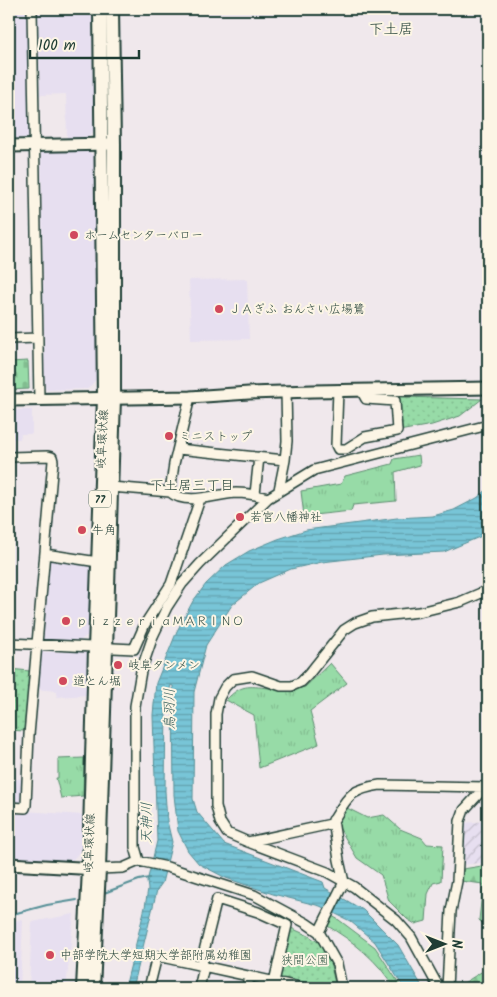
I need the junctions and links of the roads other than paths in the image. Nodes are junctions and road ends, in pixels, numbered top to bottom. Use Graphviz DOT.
graph roads {
  1 [pos="32,9"];
  2 [pos="100,9"];
  3 [pos="112,9"];
  4 [pos="108,144"];
  5 [pos="35,145"];
  6 [pos="9,146"];
  7 [pos="38,338"];
  8 [pos="9,339"];
  9 [pos="488,388"];
  10 [pos="338,390"];
  11 [pos="362,390"];
  12 [pos="286,391"];
  13 [pos="190,397"];
  14 [pos="109,398"];
  15 [pos="9,400"];
  16 [pos="39,400"];
  17 [pos="488,426"];
  18 [pos="178,449"];
  19 [pos="9,457"];
  20 [pos="259,457"];
  21 [pos="285,460"];
  22 [pos="112,487"];
  23 [pos="279,490"];
  24 [pos="170,492"];
  25 [pos="255,494"];
  26 [pos="268,498"];
  27 [pos="200,499"];
  28 [pos="45,554"];
  29 [pos="98,562"];
  30 [pos="488,590"];
  31 [pos="9,643"];
  32 [pos="37,645"];
  33 [pos="100,649"];
  34 [pos="486,786"];
  35 [pos="9,807"];
  36 [pos="333,820"];
  37 [pos="248,842"];
  38 [pos="139,861"];
  39 [pos="9,864"];
  40 [pos="94,869"];
  41 [pos="344,882"];
  42 [pos="320,929"];
  43 [pos="204,967"];
  44 [pos="248,976"];
  45 [pos="274,982"];
  46 [pos="83,988"];
  47 [pos="93,988"];
  48 [pos="149,988"];
  49 [pos="199,988"];
  50 [pos="248,988"];
  51 [pos="299,988"];
  52 [pos="342,988"];
  53 [pos="439,988"];
  54 [pos="447,988"];
  1 -- 5 [label="street"];
  2 -- 4 [label="main road, 岐阜環状線 / 77"];
  3 -- 4 [label="main road, 岐阜環状線 / 77"];
  4 -- 5 [label="street"];
  4 -- 14 [label="main road, 岐阜環状線 / 77"];
  5 -- 6 [label="street"];
  5 -- 7 [label="street"];
  7 -- 8 [label="street"];
  7 -- 16 [label="street"];
  9 -- 11 [label="street"];
  10 -- 11 [label="street"];
  10 -- 11 [label="street"];
  10 -- 12 [label="street"];
  12 -- 13 [label="street"];
  12 -- 21 [label="street"];
  13 -- 14 [label="street"];
  13 -- 18 [label="street"];
  14 -- 16 [label="street"];
  14 -- 22 [label="main road, 岐阜環状線 / 77"];
  14 -- 29 [label="main road, 岐阜環状線 / 77"];
  15 -- 16 [label="street"];
  17 -- 23 [label="street"];
  18 -- 20 [label="street"];
  18 -- 24 [label="street"];
  19 -- 28 [label="street"];
  20 -- 21 [label="street"];
  20 -- 25 [label="street"];
  21 -- 23 [label="street"];
  22 -- 24 [label="street"];
  22 -- 33 [label="main road, 岐阜環状線 / 77"];
  23 -- 26 [label="street"];
  24 -- 27 [label="street"];
  25 -- 26 [label="street"];
  25 -- 27 [label="street"];
  26 -- 38 [label="street"];
  27 -- 33 [label="street"];
  28 -- 29 [label="street"];
  28 -- 32 [label="street"];
  29 -- 33 [label="main road, 岐阜環状線 / 77"];
  30 -- 37 [label="street"];
  31 -- 32 [label="street"];
  32 -- 33 [label="street"];
  32 -- 35 [label="street"];
  33 -- 40 [label="main road, 岐阜環状線 / 77"];
  34 -- 36 [label="street"];
  34 -- 54 [label="street"];
  36 -- 37 [label="street"];
  36 -- 41 [label="street"];
  37 -- 41 [label="street"];
  38 -- 40 [label="street"];
  38 -- 42 [label="street"];
  39 -- 40 [label="street"];
  40 -- 46 [label="main road, 岐阜環状線 / 77"];
  40 -- 47 [label="main road, 岐阜環状線 / 77"];
  41 -- 42 [label="street"];
  41 -- 53 [label="street"];
  42 -- 52 [label="street"];
  43 -- 44 [label="street"];
  43 -- 45 [label="street"];
  43 -- 48 [label="street"];
  43 -- 49 [label="street"];
  44 -- 45 [label="street"];
  44 -- 50 [label="street"];
  45 -- 51 [label="street"];
}
